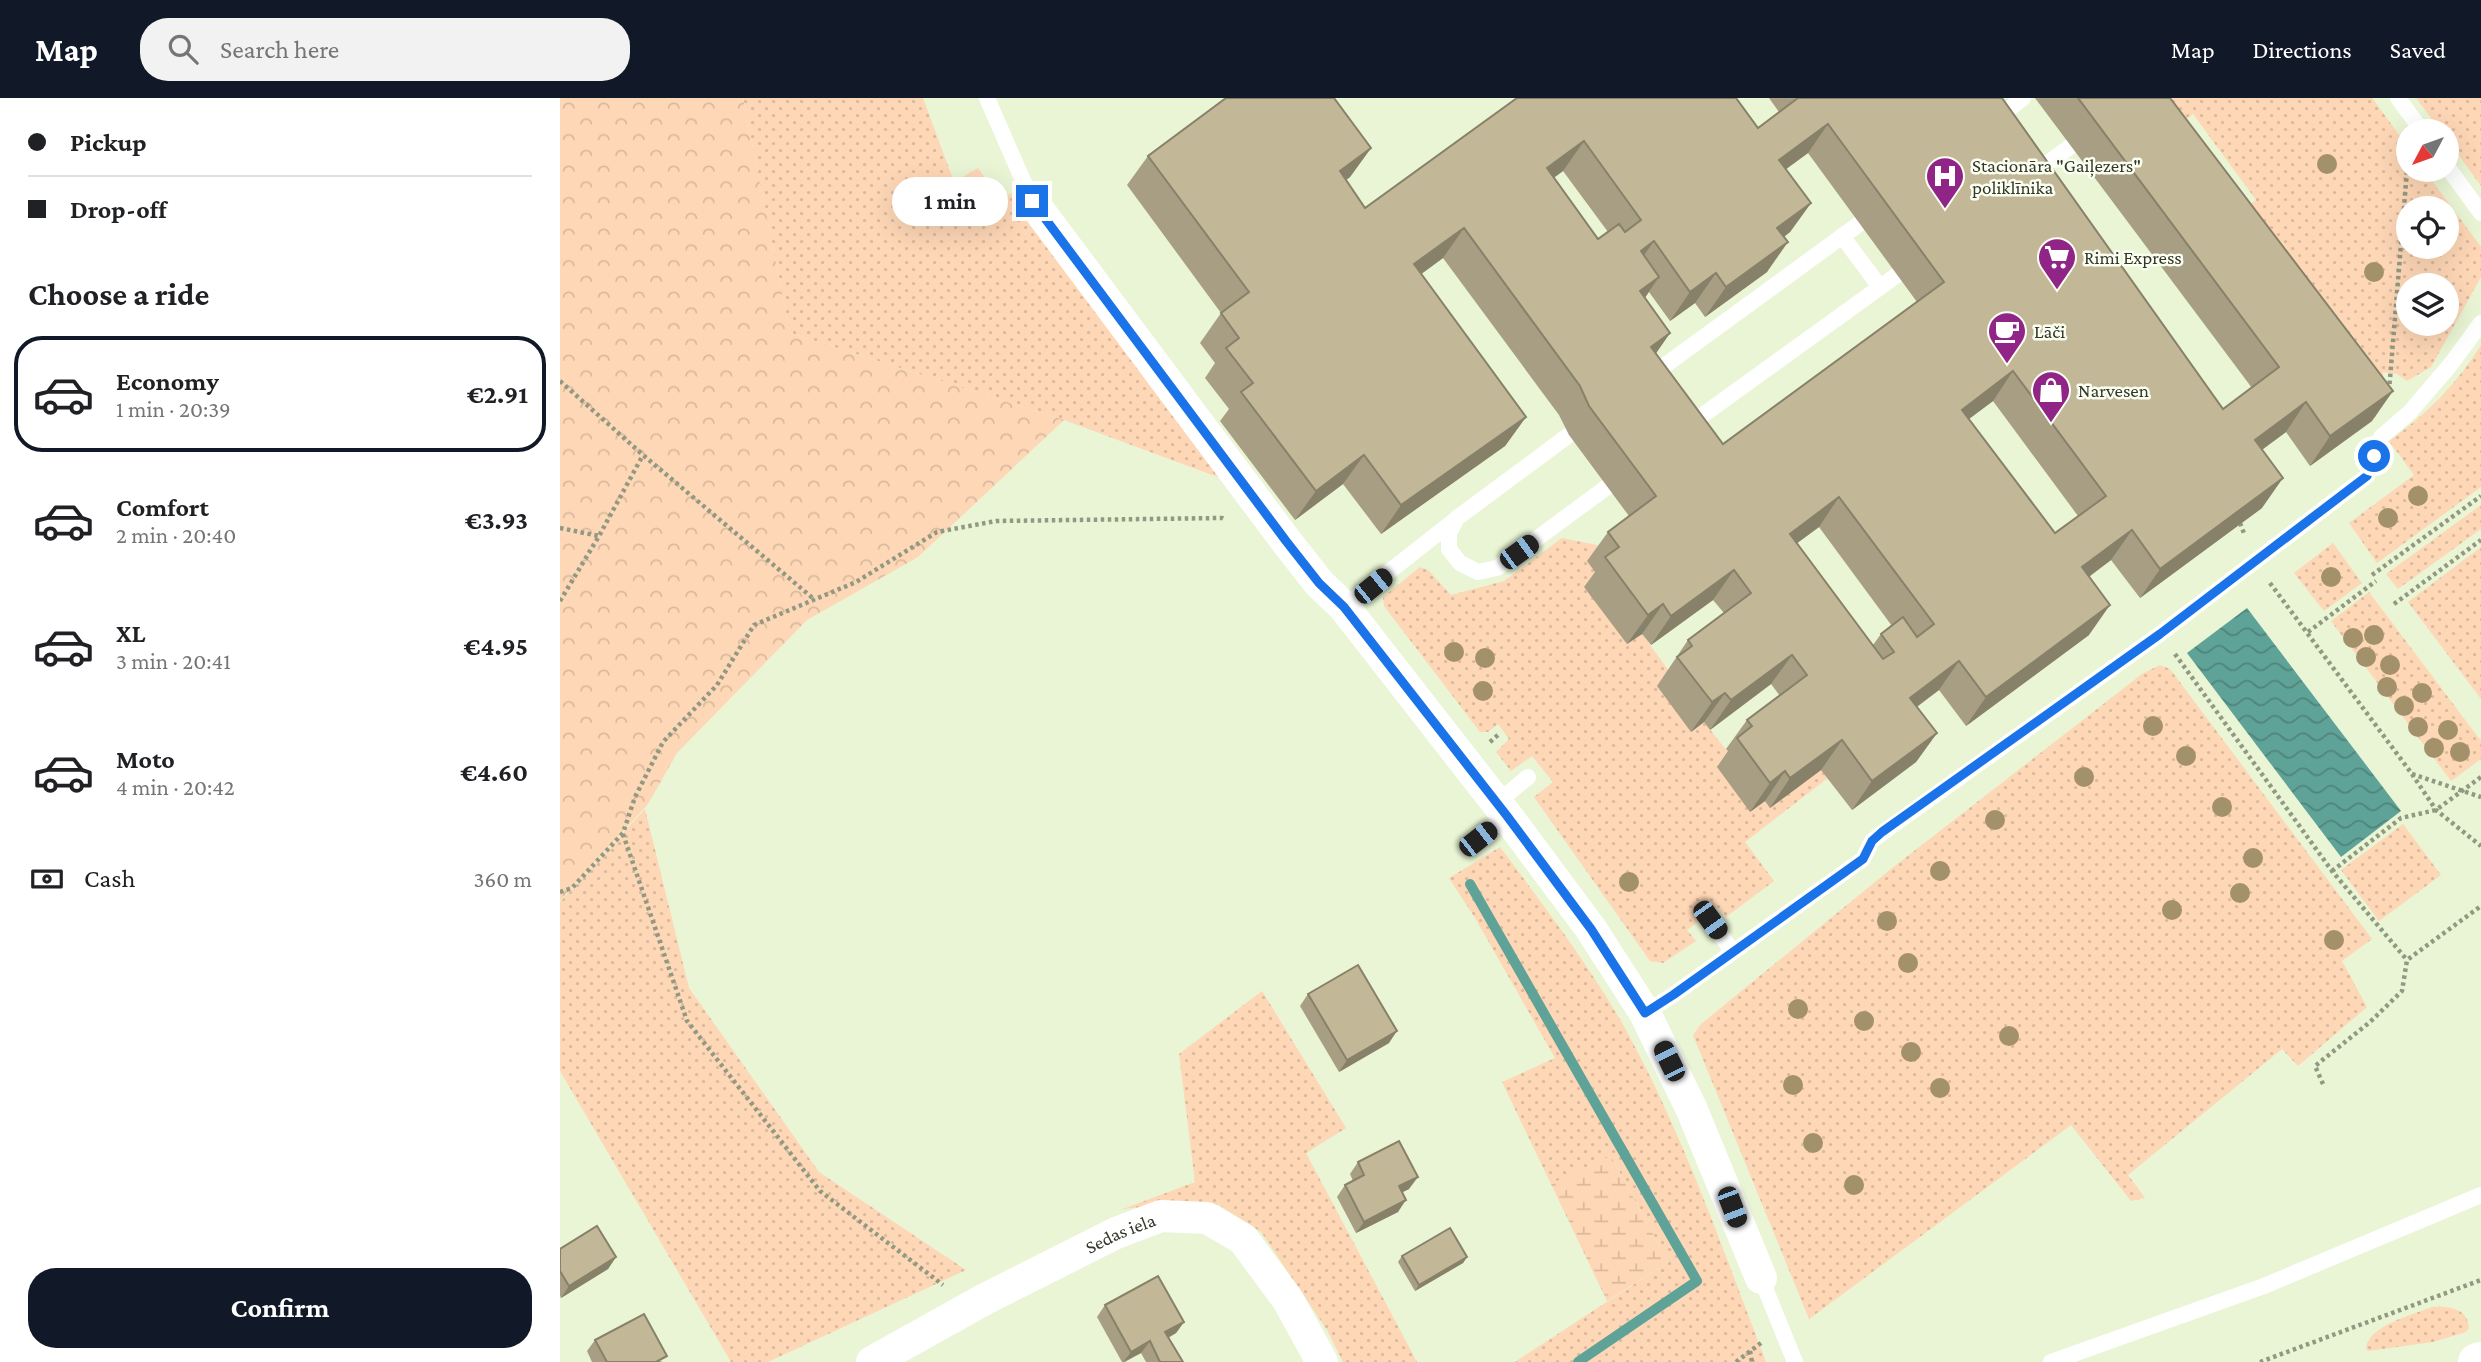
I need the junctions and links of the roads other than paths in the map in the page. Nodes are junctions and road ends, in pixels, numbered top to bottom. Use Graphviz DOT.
graph roads {
  1 [pos="986,98"];
  2 [pos="2023,98"];
  3 [pos="2398,98"];
  4 [pos="2413,119"];
  5 [pos="1983,130"];
  6 [pos="2071,146"];
  7 [pos="2022,182"];
  8 [pos="2458,182"];
  9 [pos="1032,201"];
  10 [pos="2481,213"];
  11 [pos="1859,223"];
  12 [pos="1842,236"];
  13 [pos="1897,275"];
  14 [pos="1880,287"];
  15 [pos="2481,323"];
  16 [pos="1637,385"];
  17 [pos="1569,435"];
  18 [pos="1675,436"];
  19 [pos="1607,487"];
  20 [pos="1457,518"];
  21 [pos="1344,607"];
  22 [pos="1528,777"];
  23 [pos="1502,809"];
  24 [pos="1478,839"];
  25 [pos="1710,920"];
  26 [pos="1732,951"];
  27 [pos="1645,1013"];
  28 [pos="2481,1195"];
  29 [pos="1761,1278"];
  30 [pos="872,1362"];
  31 [pos="1322,1362"];
  32 [pos="1795,1362"];
  33 [pos="2051,1362"];
  1 -- 9 [label="lane"];
  2 -- 5 [label="lane"];
  3 -- 4 [label="lane"];
  6 -- 7 [label="lane"];
  8 -- 10 [label="lane"];
  9 -- 21 [label="street"];
  11 -- 12 [label="lane"];
  12 -- 14 [label="lane"];
  12 -- 16 [label="lane"];
  13 -- 14 [label="lane"];
  14 -- 18 [label="lane"];
  15 -- 26 [label="lane"];
  17 -- 20 [label="lane"];
  19 -- 20 [label="lane"];
  20 -- 21 [label="lane"];
  21 -- 23 [label="street"];
  22 -- 23 [label="lane"];
  23 -- 24 [label="lane"];
  23 -- 27 [label="street"];
  25 -- 26 [label="lane"];
  26 -- 27 [label="lane"];
  27 -- 29 [label="street"];
  28 -- 33 [label="lane"];
  29 -- 32 [label="lane"];
  30 -- 31 [label="street, Sedas iela"];
}
